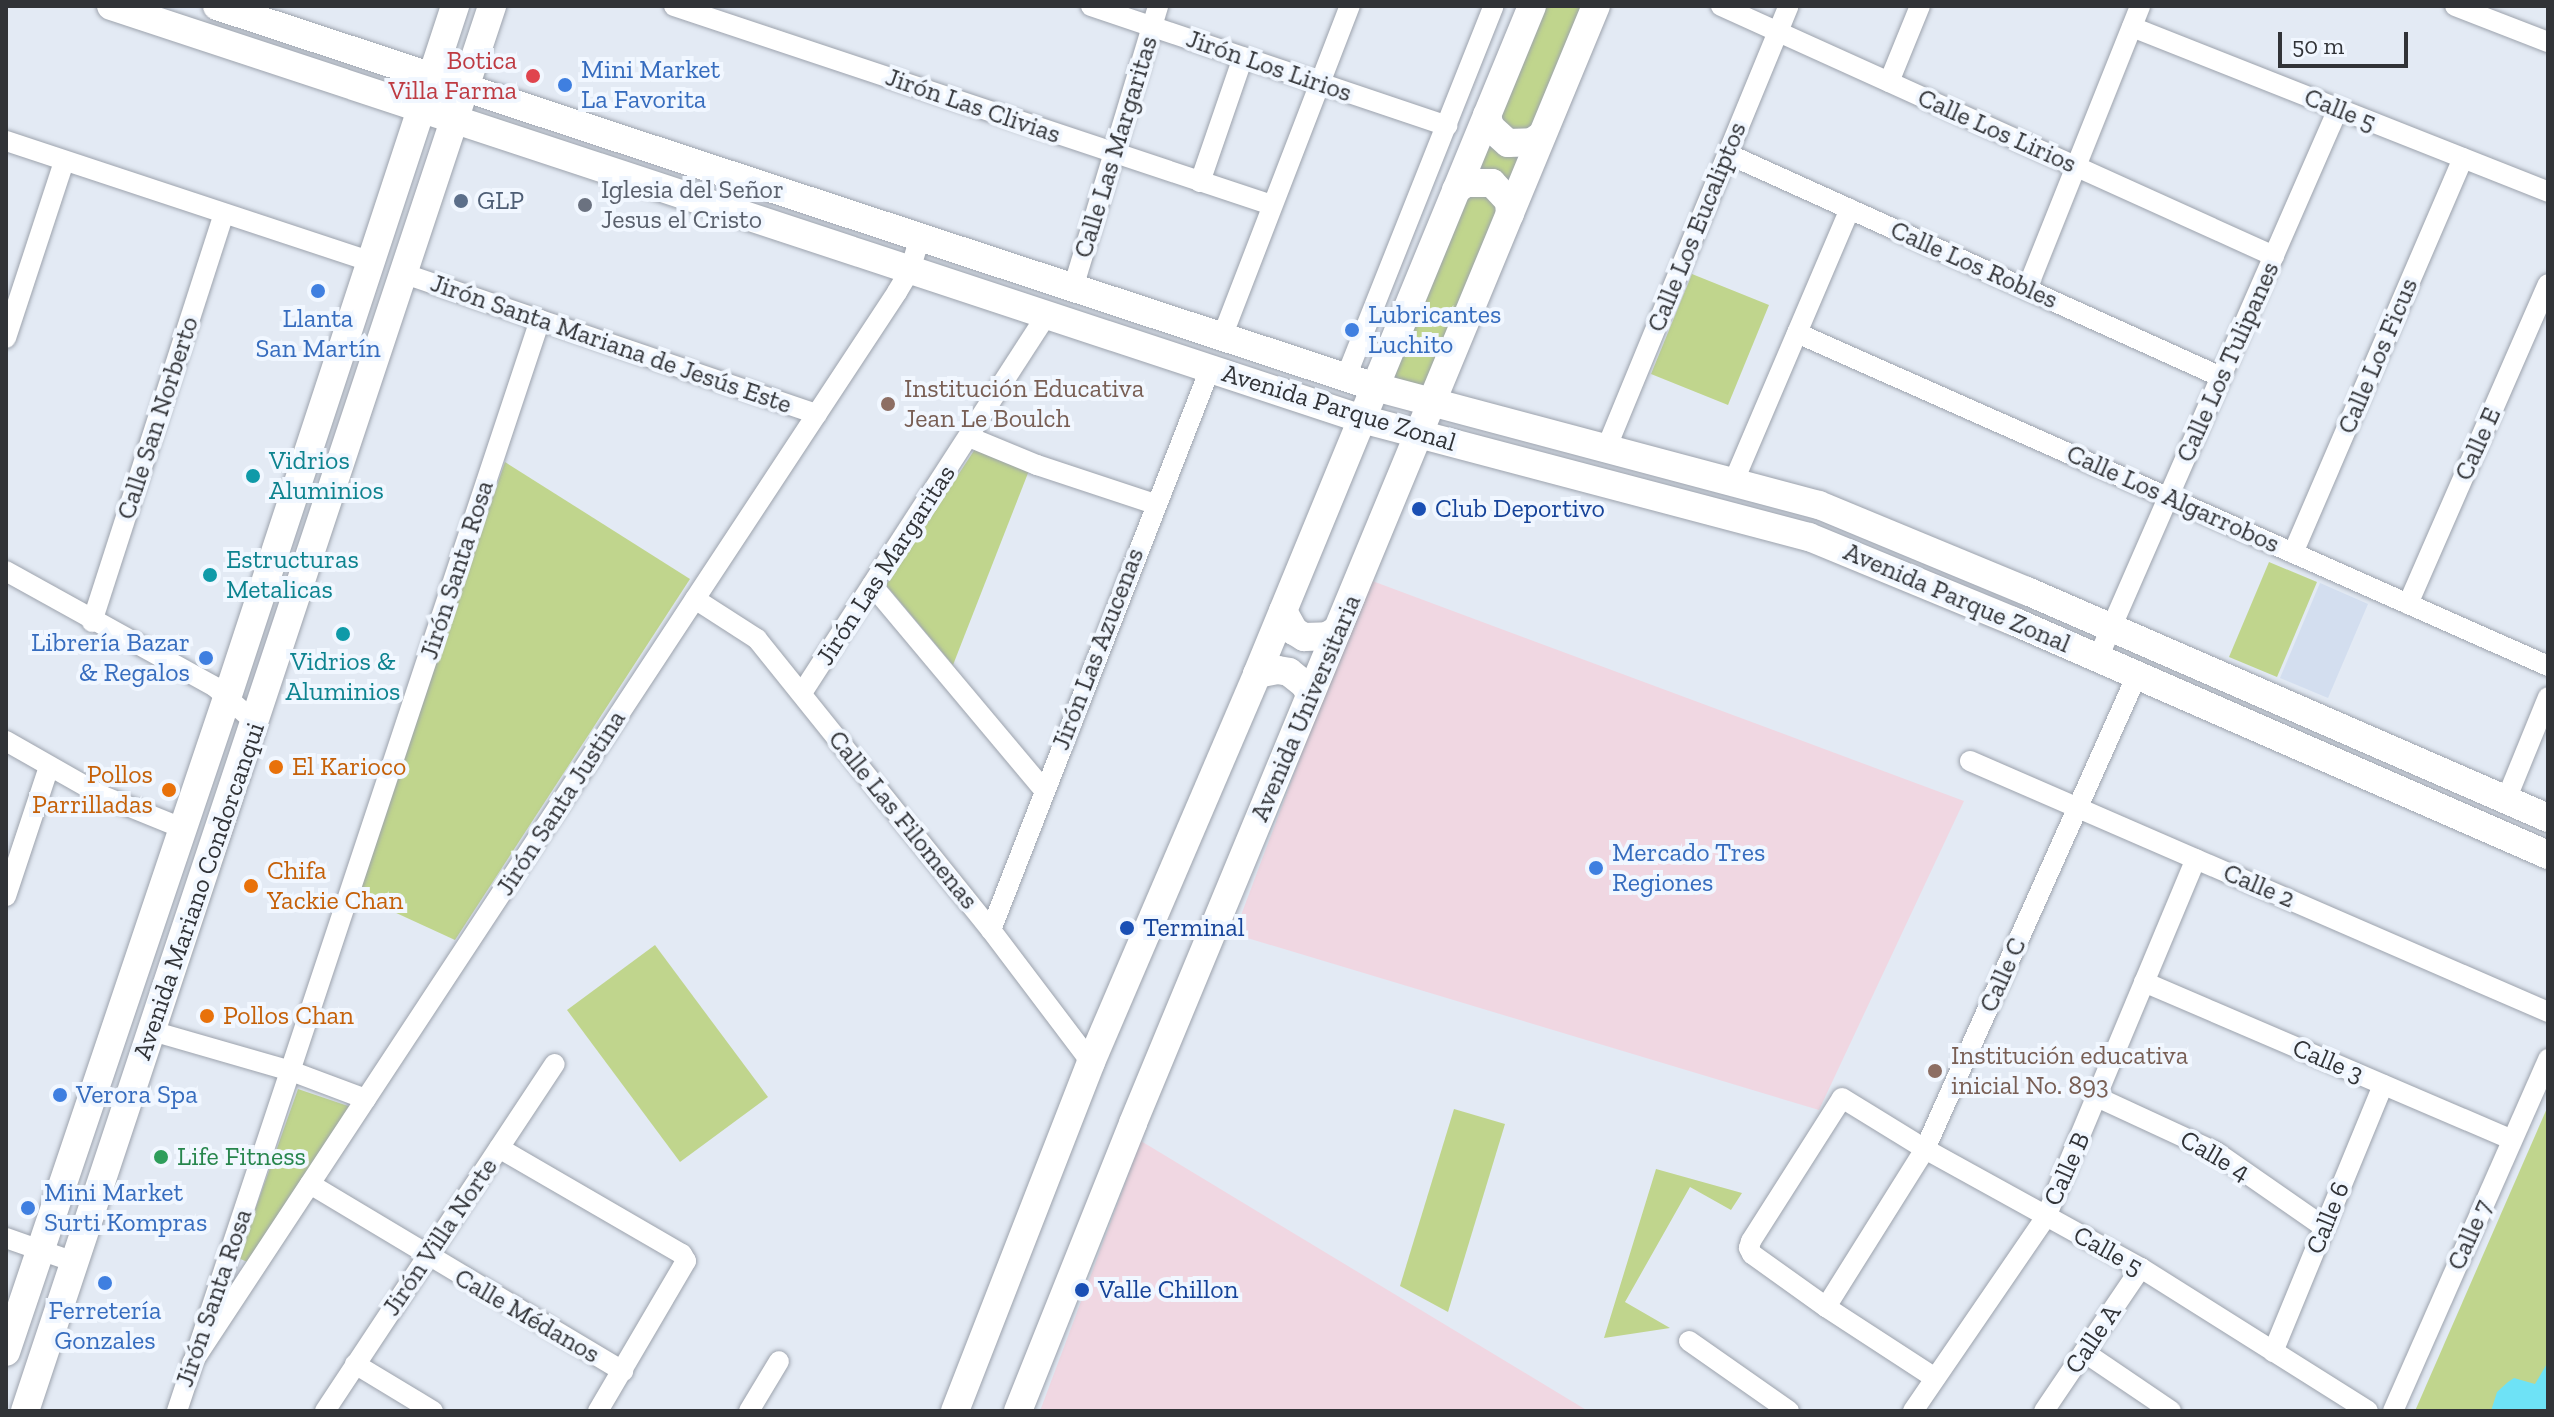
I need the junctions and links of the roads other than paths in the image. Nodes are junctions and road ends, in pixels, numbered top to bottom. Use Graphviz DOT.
graph roads {
  1 [pos="111,6"];
  2 [pos="217,6"];
  3 [pos="455,6"];
  4 [pos="492,6"];
  5 [pos="674,6"];
  6 [pos="1091,6"];
  7 [pos="1158,6"];
  8 [pos="1350,6"];
  9 [pos="1494,6"];
  10 [pos="1532,6"];
  11 [pos="1596,6"];
  12 [pos="1606,6"];
  13 [pos="1721,6"];
  14 [pos="1789,6"];
  15 [pos="1920,6"];
  16 [pos="2140,6"];
  17 [pos="2455,6"];
  18 [pos="1151,26"];
  19 [pos="2132,27"];
  20 [pos="1778,32"];
  21 [pos="1583,37"];
  22 [pos="2548,42"];
  23 [pos="1243,57"];
  24 [pos="390,64"];
  25 [pos="433,79"];
  26 [pos="1889,82"];
  27 [pos="1320,83"];
  28 [pos="467,90"];
  29 [pos="379,95"];
  30 [pos="422,109"];
  31 [pos="2338,109"];
  32 [pos="1487,115"];
  33 [pos="456,121"];
  34 [pos="1447,126"];
  35 [pos="1542,135"];
  36 [pos="6,141"];
  37 [pos="1113,154"];
  38 [pos="1728,154"];
  39 [pos="2463,158"];
  40 [pos="64,162"];
  41 [pos="2076,166"];
  42 [pos="1200,182"];
  43 [pos="1456,190"];
  44 [pos="2548,192"];
  45 [pos="1272,205"];
  46 [pos="1850,209"];
  47 [pos="224,214"];
  48 [pos="1510,214"];
  49 [pos="381,234"];
  50 [pos="920,238"];
  51 [pos="415,246"];
  52 [pos="2274,256"];
  53 [pos="371,262"];
  54 [pos="910,270"];
  55 [pos="405,274"];
  56 [pos="2548,284"];
  57 [pos="1073,288"];
  58 [pos="2027,289"];
  59 [pos="1047,315"];
  60 [pos="540,320"];
  61 [pos="1797,333"];
  62 [pos="1222,337"];
  63 [pos="6,338"];
  64 [pos="1210,369"];
  65 [pos="1346,377"];
  66 [pos="2221,377"];
  67 [pos="1375,387"];
  68 [pos="1434,403"];
  69 [pos="817,414"];
  70 [pos="1362,419"];
  71 [pos="1421,434"];
  72 [pos="969,437"];
  73 [pos="1606,449"];
  74 [pos="1733,483"];
  75 [pos="2169,498"];
  76 [pos="1155,504"];
  77 [pos="2293,553"];
  78 [pos="6,571"];
  79 [pos="872,585"];
  80 [pos="695,599"];
  81 [pos="2408,604"];
  82 [pos="1283,611"];
  83 [pos="92,622"];
  84 [pos="2112,628"];
  85 [pos="1337,630"];
  86 [pos="2098,658"];
  87 [pos="2548,666"];
  88 [pos="1257,674"];
  89 [pos="2137,675"];
  90 [pos="802,693"];
  91 [pos="1310,695"];
  92 [pos="2548,697"];
  93 [pos="227,698"];
  94 [pos="255,722"];
  95 [pos="6,741"];
  96 [pos="1970,761"];
  97 [pos="49,767"];
  98 [pos="1044,790"];
  99 [pos="2506,800"];
  100 [pos="2079,808"];
  101 [pos="2548,818"];
  102 [pos="182,828"];
  103 [pos="2548,855"];
  104 [pos="2196,859"];
  105 [pos="6,896"];
  106 [pos="991,930"];
  107 [pos="2144,982"];
  108 [pos="2548,1012"];
  109 [pos="152,1031"];
  110 [pos="2548,1059"];
  111 [pos="1091,1062"];
  112 [pos="555,1064"];
  113 [pos="291,1071"];
  114 [pos="2383,1085"];
  115 [pos="2099,1098"];
  116 [pos="366,1099"];
  117 [pos="2512,1140"];
  118 [pos="499,1148"];
  119 [pos="1925,1149"];
  120 [pos="310,1184"];
  121 [pos="2046,1217"];
  122 [pos="2324,1227"];
  123 [pos="6,1238"];
  124 [pos="40,1250"];
  125 [pos="427,1257"];
  126 [pos="74,1262"];
  127 [pos="2141,1268"];
  128 [pos="1826,1307"];
  129 [pos="1689,1341"];
  130 [pos="6,1352"];
  131 [pos="2084,1352"];
  132 [pos="2273,1352"];
  133 [pos="779,1361"];
  134 [pos="192,1363"];
  135 [pos="355,1364"];
  136 [pos="623,1371"];
  137 [pos="1935,1378"];
  138 [pos="1761,1403"];
  139 [pos="25,1411"];
  140 [pos="177,1411"];
  141 [pos="325,1411"];
  142 [pos="433,1411"];
  143 [pos="598,1411"];
  144 [pos="749,1411"];
  145 [pos="955,1411"];
  146 [pos="1018,1411"];
  147 [pos="1789,1411"];
  148 [pos="1913,1411"];
  149 [pos="2044,1411"];
  150 [pos="2171,1411"];
  151 [pos="2368,1411"];
  152 [pos="2393,1411"];
  1 -- 29 [label="main road, Avenida Parque Zonal"];
  2 -- 24 [label="main road, Avenida Parque Zonal"];
  3 -- 25 [label="main road, Avenida Mariano Condorcanqui"];
  4 -- 28 [label="main road, Avenida Mariano Condorcanqui"];
  5 -- 37 [label="street, Jirón Las Clivias"];
  6 -- 18 [label="street, Jirón Los Lirios"];
  7 -- 18 [label="street, Calle Las Margaritas"];
  8 -- 27 [label="street"];
  9 -- 34 [label="street"];
  10 -- 32 [label="main road"];
  11 -- 21 [label="main road, Avenida Universitaria"];
  12 -- 21 [label="main road"];
  13 -- 20 [label="street, Calle Los Lirios"];
  14 -- 20 [label="street, Calle Los Eucaliptos"];
  15 -- 26 [label="street"];
  16 -- 19 [label="street"];
  17 -- 22 [label="street"];
  18 -- 23 [label="street, Jirón Los Lirios"];
  18 -- 37 [label="street, Calle Las Margaritas"];
  19 -- 31 [label="street, Calle 5"];
  19 -- 41 [label="street"];
  20 -- 26 [label="street, Calle Los Lirios"];
  20 -- 38 [label="street, Calle Los Eucaliptos"];
  21 -- 35 [label="main road, Avenida Universitaria"];
  23 -- 27 [label="street, Jirón Los Lirios"];
  23 -- 42 [label="street"];
  24 -- 25 [label="main road, Avenida Parque Zonal"];
  24 -- 29 [label="main road"];
  25 -- 28 [label="main road, Avenida Parque Zonal"];
  25 -- 30 [label="main road, Avenida Mariano Condorcanqui"];
  26 -- 41 [label="street, Calle Los Lirios"];
  27 -- 34 [label="street, Jirón Los Lirios"];
  27 -- 45 [label="street"];
  28 -- 33 [label="main road, Avenida Mariano Condorcanqui"];
  28 -- 50 [label="main road, Avenida Parque Zonal"];
  29 -- 30 [label="main road, Avenida Parque Zonal"];
  30 -- 33 [label="main road, Avenida Parque Zonal"];
  30 -- 49 [label="main road, Avenida Mariano Condorcanqui"];
  31 -- 39 [label="street, Calle 5"];
  31 -- 52 [label="street, Calle Los Tulipanes"];
  32 -- 35 [label="main road"];
  32 -- 43 [label="main road"];
  33 -- 51 [label="main road, Avenida Mariano Condorcanqui"];
  33 -- 54 [label="main road, Avenida Parque Zonal"];
  34 -- 65 [label="street"];
  35 -- 48 [label="main road, Avenida Universitaria"];
  36 -- 40 [label="street"];
  37 -- 42 [label="street, Jirón Las Clivias"];
  37 -- 57 [label="street, Calle Las Margaritas"];
  38 -- 46 [label="street, Calle Los Robles"];
  38 -- 73 [label="street, Calle Los Eucaliptos"];
  39 -- 44 [label="street, Calle 5"];
  39 -- 77 [label="street, Calle Los Ficus"];
  40 -- 47 [label="street"];
  40 -- 63 [label="street"];
  41 -- 52 [label="street, Calle Los Lirios"];
  41 -- 58 [label="street"];
  42 -- 45 [label="street, Jirón Las Clivias"];
  43 -- 48 [label="main road"];
  43 -- 67 [label="main road"];
  45 -- 62 [label="street"];
  46 -- 58 [label="street, Calle Los Robles"];
  46 -- 61 [label="street"];
  47 -- 53 [label="street"];
  47 -- 83 [label="street, Calle San Norberto"];
  48 -- 68 [label="main road, Avenida Universitaria"];
  49 -- 51 [label="main road"];
  49 -- 53 [label="main road, Avenida Mariano Condorcanqui"];
  50 -- 54 [label="street, Jirón Santa Justina"];
  50 -- 57 [label="main road, Avenida Parque Zonal"];
  51 -- 55 [label="main road, Avenida Mariano Condorcanqui"];
  52 -- 66 [label="street, Calle Los Tulipanes"];
  53 -- 93 [label="main road, Avenida Mariano Condorcanqui"];
  54 -- 59 [label="main road, Avenida Parque Zonal"];
  54 -- 69 [label="street, Jirón Santa Justina"];
  55 -- 60 [label="street, Jirón Santa Mariana de Jesús Este"];
  55 -- 94 [label="main road, Avenida Mariano Condorcanqui"];
  56 -- 81 [label="street, Calle E"];
  57 -- 62 [label="main road, Avenida Parque Zonal"];
  58 -- 66 [label="street, Calle Los Robles"];
  59 -- 64 [label="main road, Avenida Parque Zonal"];
  59 -- 72 [label="street, Jirón Las Margaritas"];
  60 -- 69 [label="street, Jirón Santa Mariana de Jesús Este"];
  60 -- 113 [label="street, Jirón Santa Rosa"];
  61 -- 74 [label="street"];
  61 -- 75 [label="street, Calle Los Algarrobos"];
  62 -- 65 [label="main road, Avenida Parque Zonal"];
  64 -- 70 [label="main road, Avenida Parque Zonal"];
  64 -- 76 [label="street, Jirón Las Azucenas"];
  65 -- 67 [label="main road, Avenida Parque Zonal"];
  66 -- 75 [label="street, Calle Los Tulipanes"];
  67 -- 68 [label="main road, Avenida Parque Zonal"];
  67 -- 70 [label="main road"];
  68 -- 71 [label="main road, Avenida Universitaria"];
  68 -- 73 [label="main road, Avenida Parque Zonal"];
  69 -- 80 [label="street, Jirón Santa Justina"];
  70 -- 71 [label="main road, Avenida Parque Zonal"];
  70 -- 82 [label="main road"];
  71 -- 85 [label="main road, Avenida Universitaria"];
  71 -- 86 [label="main road, Avenida Parque Zonal"];
  72 -- 76 [label="street"];
  72 -- 79 [label="street, Jirón Las Margaritas"];
  73 -- 74 [label="main road, Avenida Parque Zonal"];
  74 -- 84 [label="main road, Avenida Parque Zonal"];
  75 -- 77 [label="street, Calle Los Algarrobos"];
  75 -- 84 [label="street, Calle Los Tulipanes"];
  76 -- 98 [label="street, Jirón Las Azucenas"];
  77 -- 81 [label="street, Calle Los Algarrobos"];
  78 -- 83 [label="street"];
  79 -- 90 [label="street, Jirón Las Margaritas"];
  79 -- 98 [label="street"];
  80 -- 90 [label="street, Calle Las Filomenas"];
  80 -- 116 [label="street, Jirón Santa Justina"];
  81 -- 87 [label="street, Calle Los Algarrobos"];
  82 -- 85 [label="main road"];
  82 -- 88 [label="main road"];
  83 -- 93 [label="street"];
  84 -- 86 [label="street, Calle Los Tulipanes"];
  84 -- 99 [label="main road, Avenida Parque Zonal"];
  85 -- 91 [label="main road, Avenida Universitaria"];
  86 -- 89 [label="main road, Avenida Parque Zonal"];
  88 -- 91 [label="main road"];
  88 -- 111 [label="main road"];
  89 -- 100 [label="street, Calle C"];
  89 -- 103 [label="main road, Avenida Parque Zonal"];
  90 -- 106 [label="street, Calle Las Filomenas"];
  91 -- 146 [label="main road, Avenida Universitaria"];
  92 -- 99 [label="street"];
  93 -- 94 [label="street"];
  93 -- 102 [label="main road, Avenida Mariano Condorcanqui"];
  94 -- 109 [label="main road, Avenida Mariano Condorcanqui"];
  95 -- 97 [label="street"];
  96 -- 100 [label="street, Calle 2"];
  97 -- 102 [label="street"];
  97 -- 105 [label="street"];
  98 -- 106 [label="street, Jirón Las Azucenas"];
  99 -- 101 [label="main road, Avenida Parque Zonal"];
  100 -- 104 [label="street, Calle 2"];
  100 -- 119 [label="street, Calle C"];
  102 -- 124 [label="main road, Avenida Mariano Condorcanqui"];
  104 -- 107 [label="street, Calle B"];
  104 -- 108 [label="street, Calle 2"];
  106 -- 111 [label="street, Calle Las Filomenas"];
  107 -- 114 [label="street, Calle 3"];
  107 -- 115 [label="street, Calle B"];
  109 -- 113 [label="street"];
  109 -- 126 [label="main road, Avenida Mariano Condorcanqui"];
  110 -- 117 [label="street, Calle 7"];
  111 -- 145 [label="main road"];
  112 -- 118 [label="street, Jirón Villa Norte"];
  113 -- 116 [label="street"];
  113 -- 134 [label="street, Jirón Santa Rosa"];
  114 -- 117 [label="street, Calle 3"];
  114 -- 122 [label="street, Calle 6"];
  115 -- 121 [label="street, Calle B"];
  115 -- 122 [label="street, Calle 4"];
  116 -- 120 [label="street, Jirón Santa Justina"];
  117 -- 152 [label="street, Calle 7"];
  118 -- 125 [label="street, Jirón Villa Norte"];
  118 -- 136 [label="street"];
  119 -- 121 [label="street, Calle 5"];
  119 -- 128 [label="street, Calle C"];
  119 -- 128 [label="street, Calle 5"];
  120 -- 125 [label="street, Calle Médanos"];
  120 -- 134 [label="street, Jirón Santa Justina"];
  121 -- 127 [label="street, Calle 5"];
  121 -- 137 [label="street, Calle B"];
  122 -- 132 [label="street, Calle 6"];
  123 -- 124 [label="street"];
  124 -- 126 [label="street"];
  124 -- 130 [label="main road, Avenida Mariano Condorcanqui"];
  125 -- 135 [label="street, Jirón Villa Norte"];
  125 -- 136 [label="street, Calle Médanos"];
  126 -- 139 [label="main road, Avenida Mariano Condorcanqui"];
  127 -- 131 [label="street, Calle A"];
  127 -- 132 [label="street, Calle 5"];
  128 -- 137 [label="street"];
  129 -- 138 [label="street"];
  131 -- 149 [label="street, Calle A"];
  131 -- 150 [label="street"];
  132 -- 151 [label="street, Calle 5"];
  133 -- 144 [label="street"];
  134 -- 140 [label="street, Jirón Santa Rosa"];
  135 -- 141 [label="street, Jirón Villa Norte"];
  135 -- 142 [label="street"];
  136 -- 143 [label="street"];
  137 -- 148 [label="street, Calle B"];
  138 -- 147 [label="street"];
}
